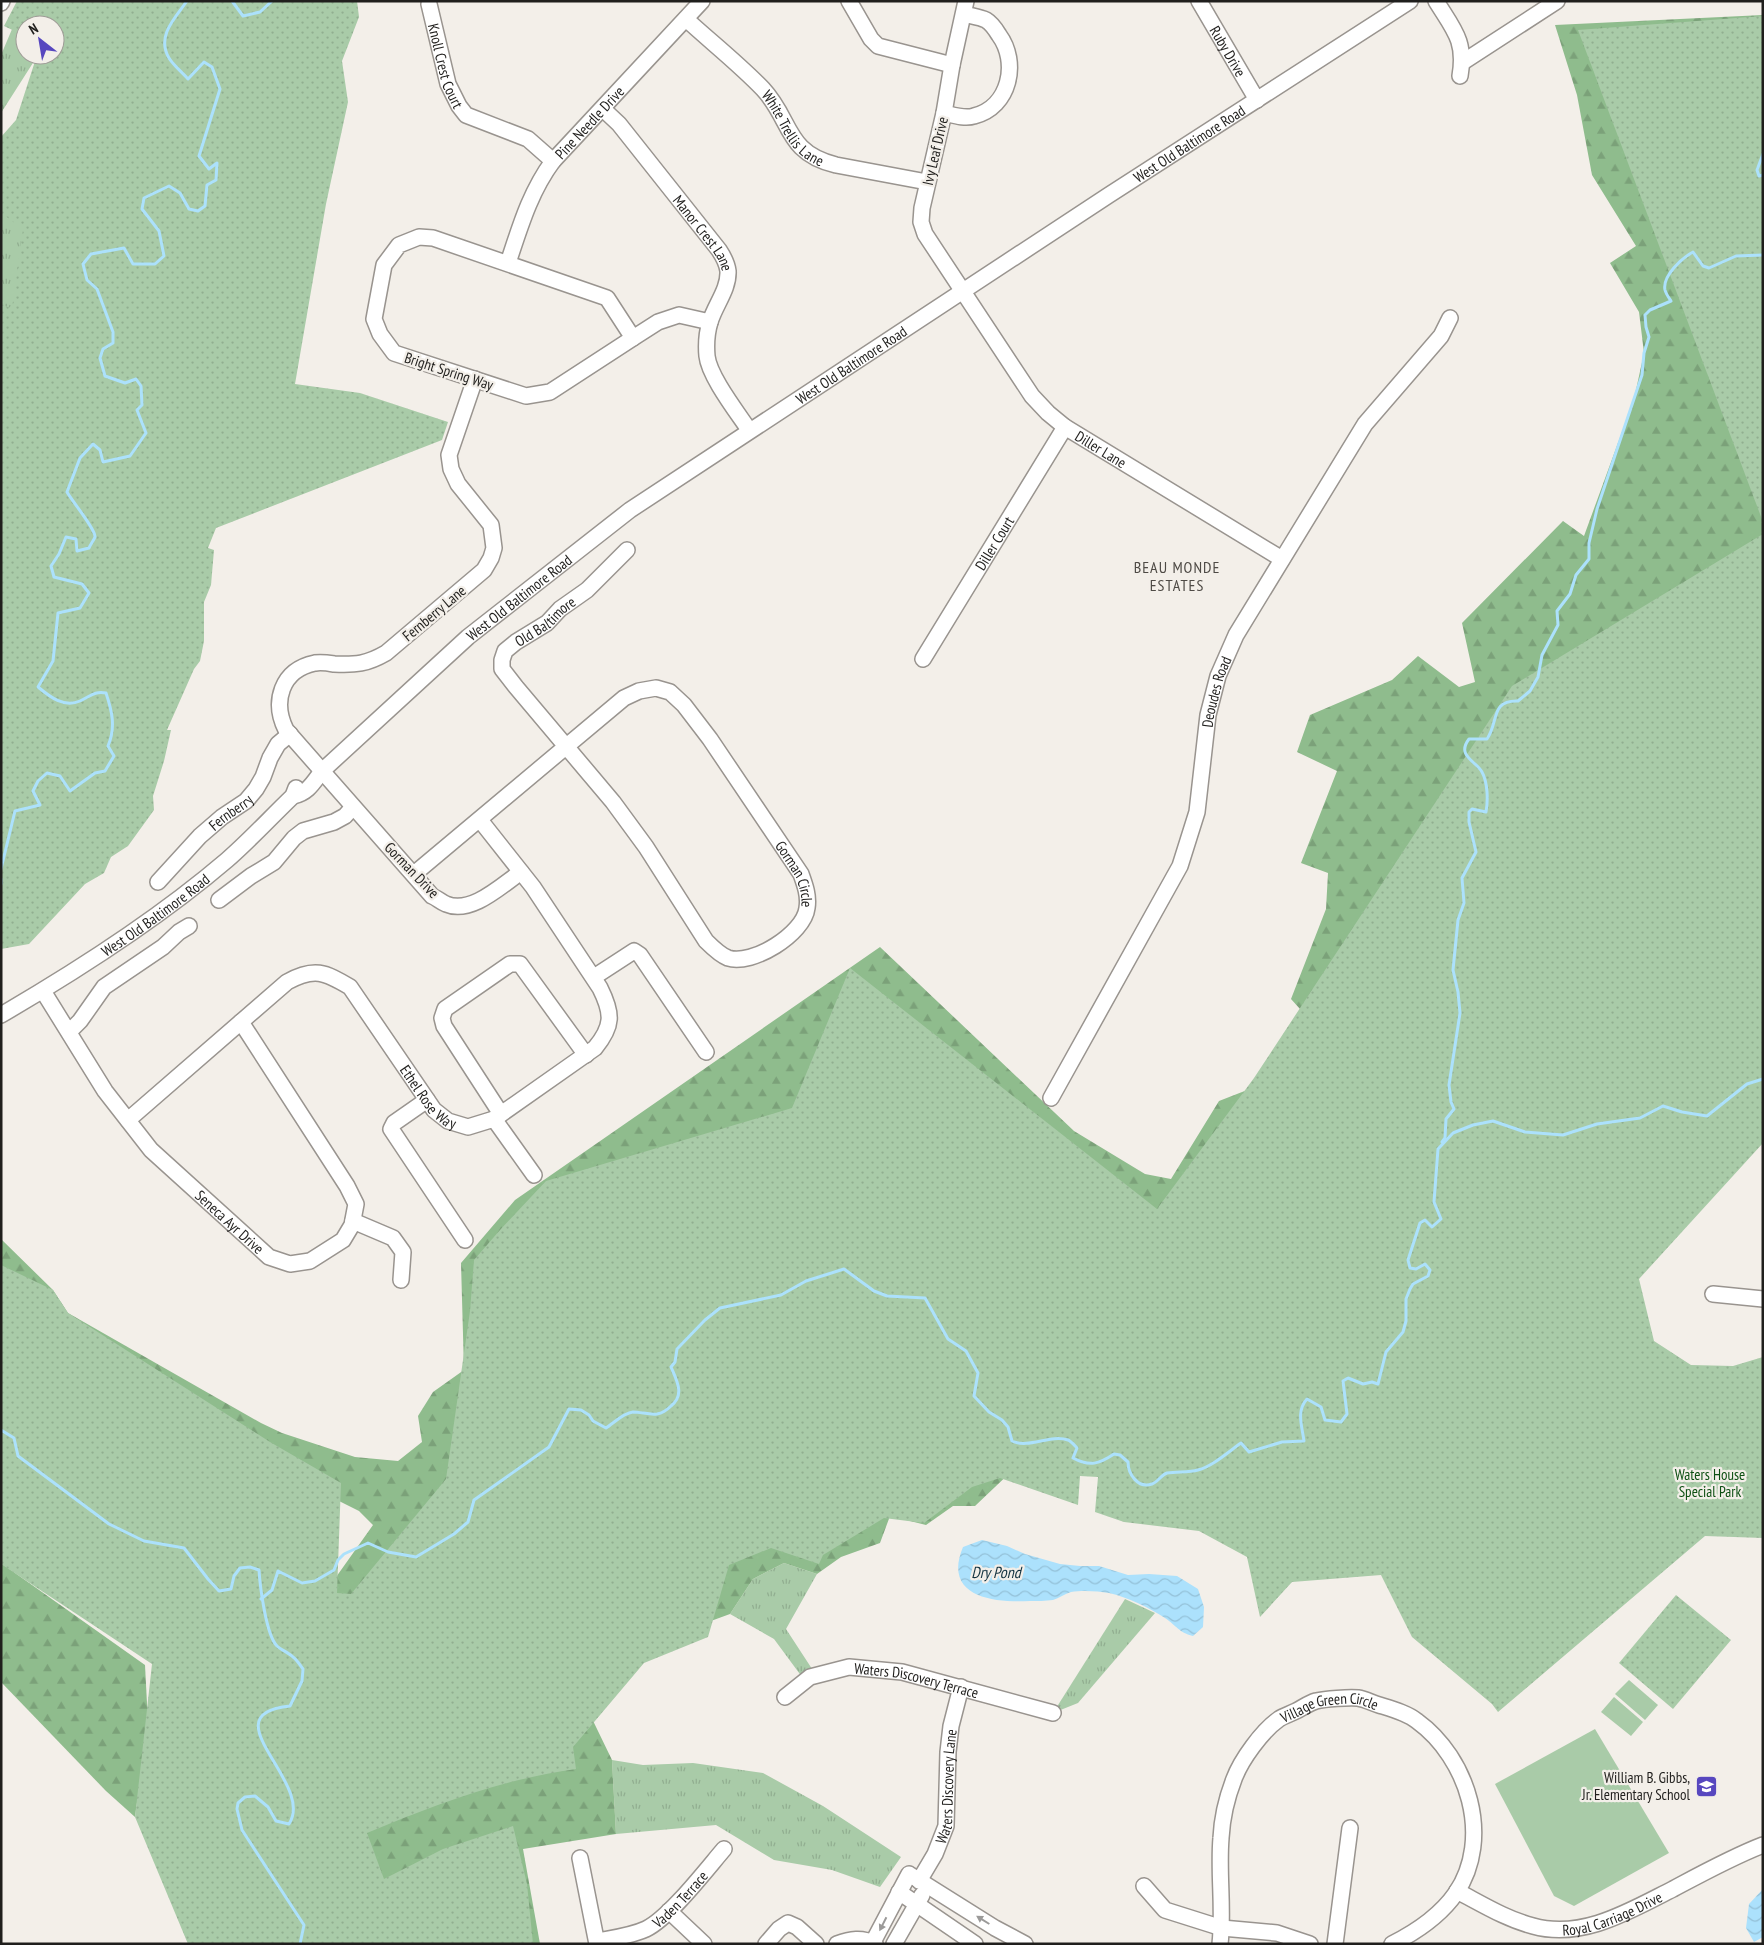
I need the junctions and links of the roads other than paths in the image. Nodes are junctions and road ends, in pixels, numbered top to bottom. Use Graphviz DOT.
graph roads {
  1 [pos="702,1"];
  2 [pos="849,1"];
  3 [pos="1199,1"];
  4 [pos="1410,1"];
  5 [pos="1436,1"];
  6 [pos="1557,1"];
  7 [pos="428,4"];
  8 [pos="965,8"];
  9 [pos="686,19"];
  10 [pos="952,65"];
  11 [pos="1257,100"];
  12 [pos="602,109"];
  13 [pos="944,114"];
  14 [pos="553,161"];
  15 [pos="927,182"];
  16 [pos="508,263"];
  17 [pos="962,292"];
  18 [pos="1450,318"];
  19 [pos="710,322"];
  20 [pos="633,338"];
  21 [pos="475,379"];
  22 [pos="1065,427"];
  23 [pos="749,430"];
  24 [pos="627,550"];
  25 [pos="1282,559"];
  26 [pos="924,659"];
  27 [pos="290,734"];
  28 [pos="566,747"];
  29 [pos="322,771"];
  30 [pos="353,807"];
  31 [pos="480,820"];
  32 [pos="521,872"];
  33 [pos="414,874"];
  34 [pos="158,882"];
  35 [pos="219,900"];
  36 [pos="189,926"];
  37 [pos="594,977"];
  38 [pos="43,991"];
  39 [pos="1,1015"];
  40 [pos="241,1022"];
  41 [pos="69,1032"];
  42 [pos="706,1052"];
  43 [pos="586,1055"];
  44 [pos="1051,1098"];
  45 [pos="427,1100"];
  46 [pos="498,1117"];
  47 [pos="128,1120"];
  48 [pos="534,1175"];
  49 [pos="353,1221"];
  50 [pos="465,1240"];
  51 [pos="401,1280"];
  52 [pos="1713,1294"];
  53 [pos="1763,1299"];
  54 [pos="961,1687"];
  55 [pos="786,1697"];
  56 [pos="1053,1713"];
  57 [pos="1350,1828"];
  58 [pos="1763,1845"];
  59 [pos="724,1849"];
  60 [pos="580,1858"];
  61 [pos="919,1880"];
  62 [pos="1144,1886"];
  63 [pos="899,1892"];
  64 [pos="1457,1892"];
  65 [pos="917,1904"];
  66 [pos="669,1912"];
  67 [pos="1222,1928"];
  68 [pos="1557,1937"];
  69 [pos="597,1942"];
  70 [pos="874,1943"];
  71 [pos="704,1944"];
  72 [pos="766,1944"];
  73 [pos="816,1944"];
  74 [pos="837,1944"];
  75 [pos="894,1944"];
  76 [pos="975,1944"];
  77 [pos="1025,1944"];
  78 [pos="1220,1944"];
  79 [pos="1310,1944"];
  80 [pos="1335,1944"];
  81 [pos="1392,1944"];
  1 -- 9 [label="street, Pine Needle Drive"];
  2 -- 10 [label="street"];
  3 -- 11 [label="street, Ruby Drive"];
  4 -- 11 [label="street, West Old Baltimore Road"];
  5 -- 6 [label="street"];
  7 -- 14 [label="street, Knoll Crest Court"];
  8 -- 10 [label="street, Ivy Leaf Drive"];
  8 -- 13 [label="street"];
  9 -- 12 [label="street, Pine Needle Drive"];
  9 -- 15 [label="street, White Trellis Lane"];
  10 -- 13 [label="street, Ivy Leaf Drive"];
  11 -- 17 [label="street, West Old Baltimore Road"];
  12 -- 14 [label="street, Pine Needle Drive"];
  12 -- 19 [label="street, Manor Crest Lane"];
  13 -- 15 [label="street, Ivy Leaf Drive"];
  14 -- 16 [label="street, Pine Needle Drive"];
  15 -- 17 [label="street, Ivy Leaf Drive"];
  16 -- 20 [label="street, Bright Spring Way"];
  16 -- 21 [label="street, Bright Spring Way"];
  17 -- 22 [label="street, Diller Lane"];
  17 -- 23 [label="street, West Old Baltimore Road"];
  18 -- 25 [label="street, Deoudes Road"];
  19 -- 20 [label="street, Bright Spring Way"];
  19 -- 23 [label="street, Manor Crest Lane"];
  20 -- 21 [label="street, Bright Spring Way"];
  21 -- 27 [label="street, Fernberry Lane"];
  22 -- 25 [label="street, Diller Lane"];
  22 -- 26 [label="street, Diller Court"];
  23 -- 29 [label="street, West Old Baltimore Road"];
  24 -- 28 [label="street, Old Baltimore"];
  25 -- 44 [label="street, Deoudes Road"];
  27 -- 29 [label="street, Fernberry Lane"];
  27 -- 34 [label="street, Fernberry"];
  28 -- 28 [label="street, Gorman Circle"];
  28 -- 31 [label="street, Gorman Circle"];
  29 -- 30 [label="street, Gorman Drive"];
  29 -- 38 [label="street, West Old Baltimore Road"];
  30 -- 33 [label="street, Gorman Drive"];
  30 -- 35 [label="street"];
  31 -- 32 [label="street, Ethel Rose Way"];
  31 -- 33 [label="street, Gorman Circle"];
  32 -- 33 [label="street, Gorman Drive"];
  32 -- 37 [label="street, Ethel Rose Way"];
  36 -- 41 [label="street"];
  37 -- 42 [label="street"];
  37 -- 43 [label="street, Ethel Rose Way"];
  38 -- 39 [label="street, West Old Baltimore Road"];
  38 -- 41 [label="street, Seneca Ayr Drive"];
  40 -- 45 [label="street, Ethel Rose Way"];
  40 -- 47 [label="street, Ethel Rose Way"];
  40 -- 49 [label="street"];
  41 -- 47 [label="street, Seneca Ayr Drive"];
  43 -- 46 [label="street, Ethel Rose Way"];
  43 -- 46 [label="street"];
  45 -- 46 [label="street, Ethel Rose Way"];
  45 -- 50 [label="street"];
  46 -- 48 [label="street"];
  47 -- 49 [label="street, Seneca Ayr Drive"];
  49 -- 51 [label="street"];
  52 -- 53 [label="street"];
  54 -- 55 [label="street, Waters Discovery Terrace"];
  54 -- 56 [label="street, Waters Discovery Terrace"];
  54 -- 61 [label="street, Waters Discovery Lane"];
  57 -- 80 [label="street"];
  58 -- 68 [label="street, Royal Carriage Drive"];
  59 -- 66 [label="street, Vaden Terrace"];
  60 -- 69 [label="street"];
  61 -- 63 [label="street"];
  61 -- 65 [label="street"];
  77 -- 61 [label="street, one-way"];
  62 -- 67 [label="street"];
  63 -- 65 [label="street"];
  63 -- 70 [label="street, one-way"];
  64 -- 67 [label="street, Village Green Circle"];
  64 -- 68 [label="street, Royal Carriage Drive"];
  64 -- 81 [label="street, Village Green Circle"];
  65 -- 75 [label="street"];
  65 -- 76 [label="street"];
  66 -- 69 [label="street, Vaden Terrace"];
  66 -- 71 [label="street"];
  67 -- 78 [label="street, Village Green Circle"];
  67 -- 79 [label="street"];
  70 -- 74 [label="street"];
  72 -- 73 [label="street"];
}
